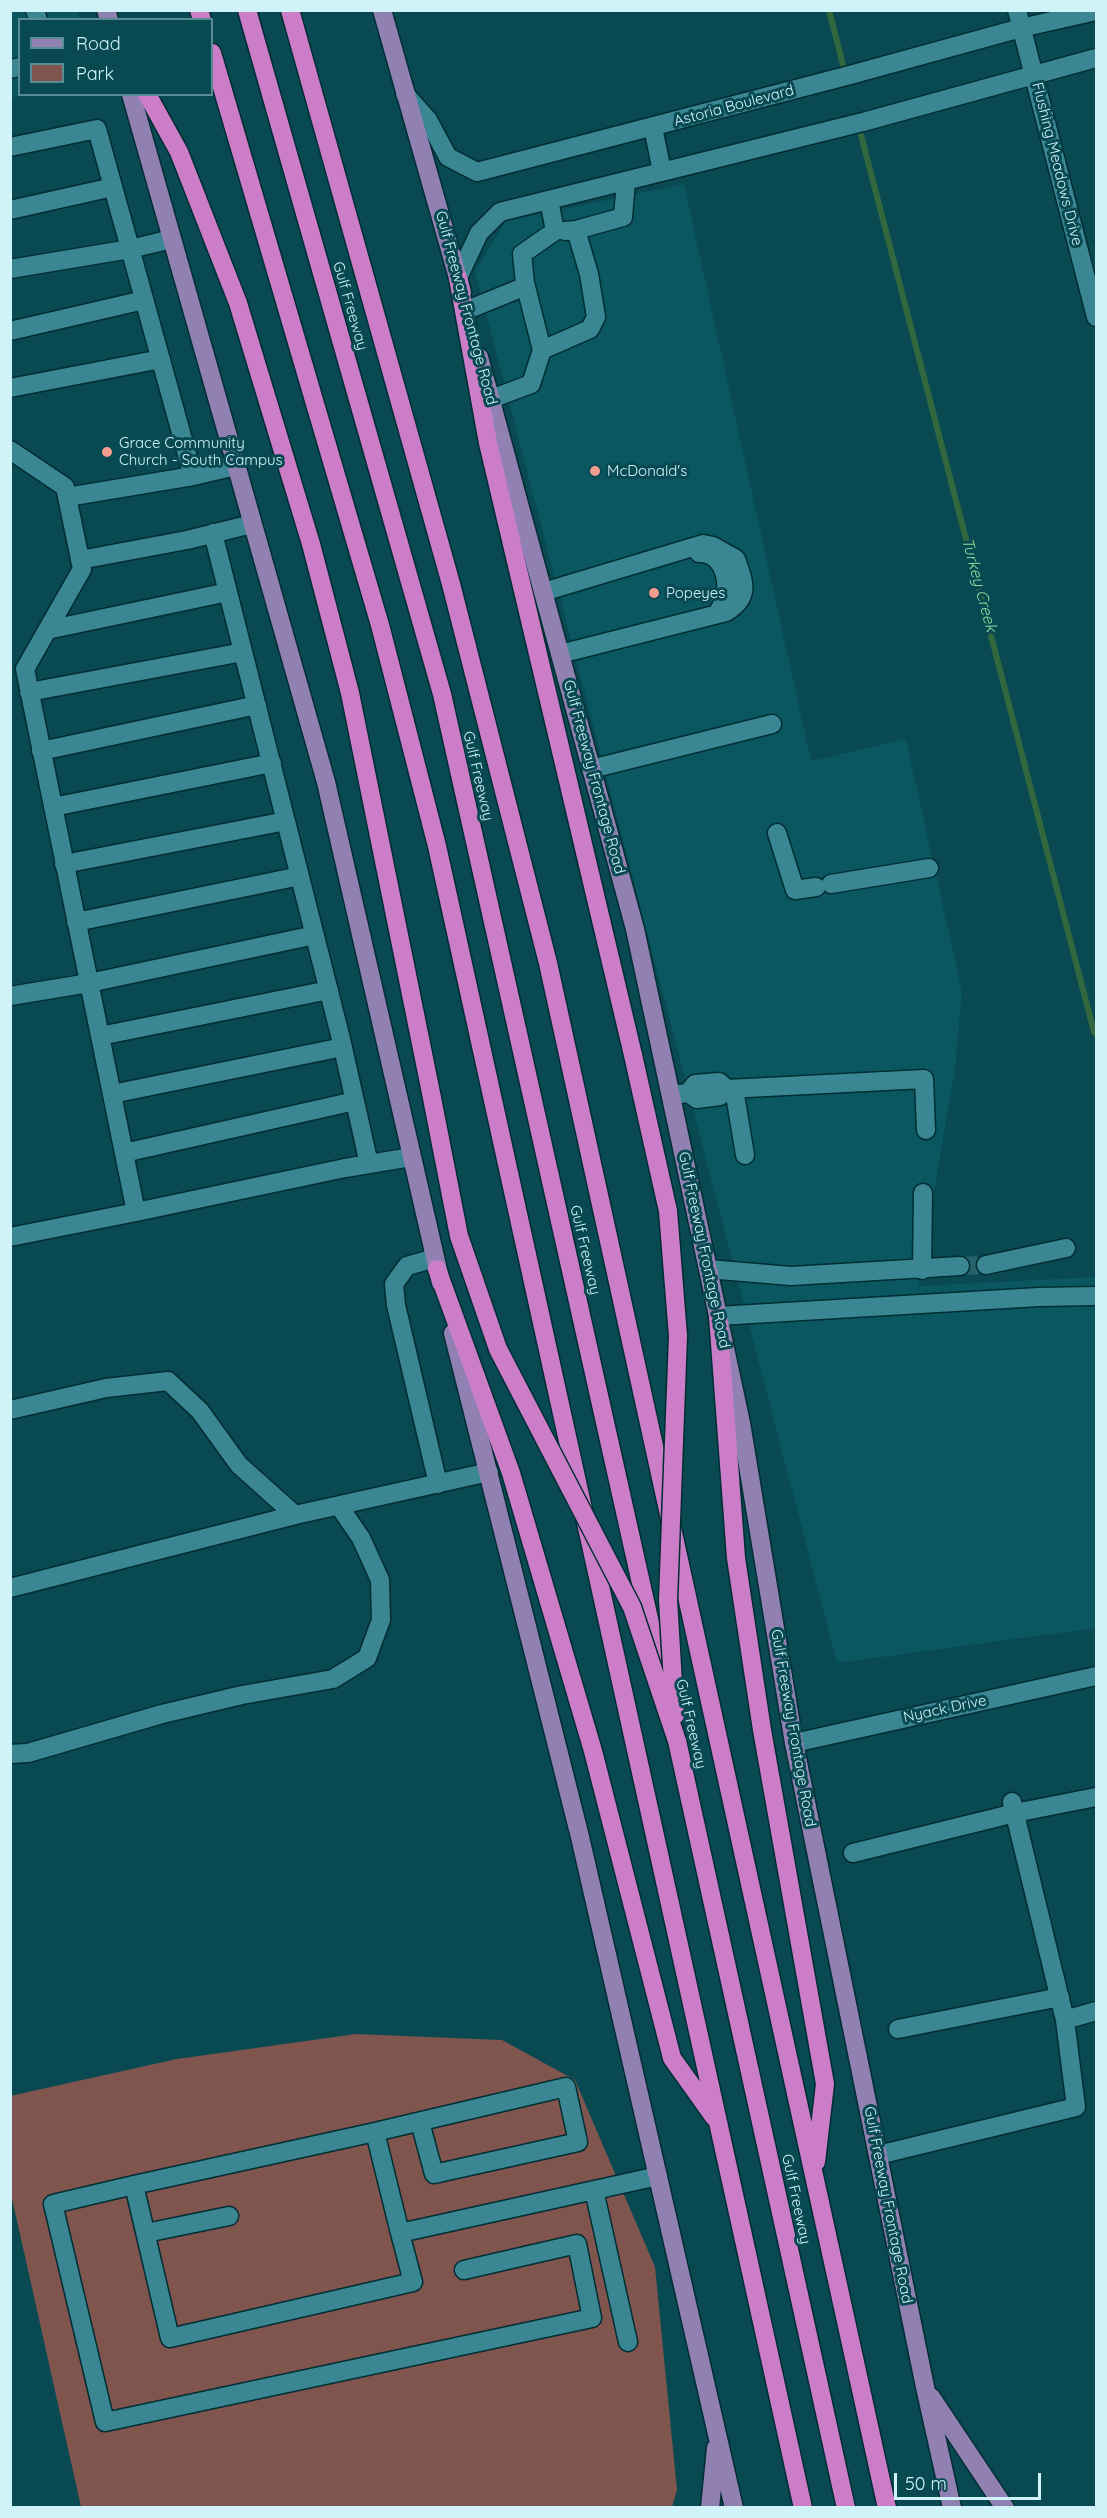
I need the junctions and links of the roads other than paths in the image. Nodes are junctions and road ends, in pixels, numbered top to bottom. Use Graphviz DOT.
graph roads {
  1 [pos="247,10"];
  2 [pos="290,10"];
  3 [pos="382,10"];
  4 [pos="1096,11"];
  5 [pos="1019,19"];
  6 [pos="213,56"];
  7 [pos="1096,58"];
  8 [pos="1035,76"];
  9 [pos="405,94"];
  10 [pos="132,96"];
  11 [pos="148,96"];
  12 [pos="653,127"];
  13 [pos="10,147"];
  14 [pos="662,172"];
  15 [pos="626,180"];
  16 [pos="113,188"];
  17 [pos="549,200"];
  18 [pos="10,210"];
  19 [pos="576,230"];
  20 [pos="555,231"];
  21 [pos="172,239"];
  22 [pos="130,249"];
  23 [pos="10,269"];
  24 [pos="458,278"];
  25 [pos="526,286"];
  26 [pos="144,300"];
  27 [pos="467,310"];
  28 [pos="1096,317"];
  29 [pos="10,331"];
  30 [pos="542,350"];
  31 [pos="160,359"];
  32 [pos="10,388"];
  33 [pos="491,399"];
  34 [pos="10,450"];
  35 [pos="236,465"];
  36 [pos="193,476"];
  37 [pos="67,497"];
  38 [pos="252,524"];
  39 [pos="213,533"];
  40 [pos="80,560"];
  41 [pos="228,592"];
  42 [pos="543,592"];
  43 [pos="47,630"];
  44 [pos="243,652"];
  45 [pos="560,654"];
  46 [pos="29,692"];
  47 [pos="257,705"];
  48 [pos="772,724"];
  49 [pos="41,751"];
  50 [pos="272,763"];
  51 [pos="591,769"];
  52 [pos="53,807"];
  53 [pos="286,821"];
  54 [pos="777,833"];
  55 [pos="64,864"];
  56 [pos="929,868"];
  57 [pos="300,876"];
  58 [pos="76,922"];
  59 [pos="315,934"];
  60 [pos="89,983"];
  61 [pos="329,990"];
  62 [pos="10,996"];
  63 [pos="100,1036"];
  64 [pos="343,1047"];
  65 [pos="731,1089"];
  66 [pos="112,1094"];
  67 [pos="679,1094"];
  68 [pos="355,1101"];
  69 [pos="926,1130"];
  70 [pos="124,1153"];
  71 [pos="745,1155"];
  72 [pos="411,1157"];
  73 [pos="369,1164"];
  74 [pos="923,1192"];
  75 [pos="136,1212"];
  76 [pos="10,1237"];
  77 [pos="1065,1248"];
  78 [pos="436,1263"];
  79 [pos="986,1265"];
  80 [pos="960,1266"];
  81 [pos="708,1269"];
  82 [pos="922,1270"];
  83 [pos="1096,1296"];
  84 [pos="718,1316"];
  85 [pos="10,1410"];
  86 [pos="489,1472"];
  87 [pos="438,1484"];
  88 [pos="339,1506"];
  89 [pos="295,1515"];
  90 [pos="10,1588"];
  91 [pos="1096,1676"];
  92 [pos="676,1741"];
  93 [pos="794,1743"];
  94 [pos="10,1754"];
  95 [pos="1096,1797"];
  96 [pos="1013,1807"];
  97 [pos="853,1853"];
  98 [pos="1060,1997"];
  99 [pos="1096,2011"];
  100 [pos="1065,2020"];
  101 [pos="898,2029"];
  102 [pos="420,2122"];
  103 [pos="718,2124"];
  104 [pos="375,2132"];
  105 [pos="878,2155"];
  106 [pos="814,2175"];
  107 [pos="658,2176"];
  108 [pos="134,2185"];
  109 [pos="594,2190"];
  110 [pos="229,2216"];
  111 [pos="146,2233"];
  112 [pos="400,2233"];
  113 [pos="464,2270"];
  114 [pos="628,2342"];
  115 [pos="925,2387"];
  116 [pos="718,2434"];
  117 [pos="845,2503"];
  118 [pos="710,2508"];
  119 [pos="734,2508"];
  120 [pos="803,2508"];
  121 [pos="888,2508"];
  122 [pos="951,2508"];
  123 [pos="1005,2508"];
  1 -- 92 [label="highway, Gulf Freeway, bridge"];
  2 -- 106 [label="highway, Gulf Freeway"];
  3 -- 9 [label="main road, Gulf Freeway Frontage Road"];
  4 -- 5 [label="street, Astoria Boulevard"];
  5 -- 8 [label="street, Flushing Meadows Drive"];
  5 -- 12 [label="street, Astoria Boulevard"];
  6 -- 103 [label="highway"];
  7 -- 8 [label="street"];
  8 -- 14 [label="street"];
  8 -- 28 [label="street, Flushing Meadows Drive"];
  9 -- 12 [label="street, Astoria Boulevard"];
  9 -- 24 [label="main road, Gulf Freeway Frontage Road"];
  10 -- 21 [label="main road"];
  11 -- 92 [label="highway, bridge"];
  12 -- 14 [label="street"];
  13 -- 16 [label="street"];
  14 -- 15 [label="street"];
  15 -- 17 [label="street"];
  15 -- 19 [label="street"];
  16 -- 18 [label="street"];
  16 -- 22 [label="street"];
  17 -- 20 [label="street"];
  17 -- 24 [label="street"];
  19 -- 20 [label="street"];
  19 -- 30 [label="street"];
  20 -- 25 [label="street"];
  21 -- 22 [label="street"];
  21 -- 35 [label="main road"];
  22 -- 23 [label="street"];
  22 -- 26 [label="street"];
  24 -- 27 [label="main road, Gulf Freeway Frontage Road"];
  24 -- 92 [label="highway, bridge"];
  25 -- 27 [label="street"];
  25 -- 30 [label="street"];
  26 -- 29 [label="street"];
  26 -- 31 [label="street"];
  27 -- 33 [label="main road, Gulf Freeway Frontage Road"];
  30 -- 33 [label="street"];
  31 -- 32 [label="street"];
  31 -- 36 [label="street"];
  33 -- 42 [label="main road, Gulf Freeway Frontage Road"];
  34 -- 37 [label="street"];
  35 -- 36 [label="street"];
  35 -- 38 [label="main road"];
  36 -- 37 [label="street"];
  37 -- 40 [label="street"];
  38 -- 39 [label="street"];
  38 -- 72 [label="main road"];
  39 -- 40 [label="street"];
  39 -- 41 [label="street"];
  40 -- 43 [label="street"];
  41 -- 43 [label="street"];
  41 -- 44 [label="street"];
  42 -- 45 [label="main road, Gulf Freeway Frontage Road"];
  42 -- 45 [label="street"];
  43 -- 46 [label="street"];
  44 -- 46 [label="street"];
  44 -- 47 [label="street"];
  45 -- 51 [label="main road, Gulf Freeway Frontage Road"];
  46 -- 49 [label="street"];
  47 -- 49 [label="street"];
  47 -- 50 [label="street"];
  48 -- 51 [label="street"];
  49 -- 52 [label="street"];
  50 -- 52 [label="street"];
  50 -- 53 [label="street"];
  51 -- 67 [label="main road, Gulf Freeway Frontage Road"];
  52 -- 55 [label="street"];
  53 -- 55 [label="street"];
  53 -- 57 [label="street"];
  54 -- 56 [label="street"];
  55 -- 58 [label="street"];
  57 -- 58 [label="street"];
  57 -- 59 [label="street"];
  58 -- 60 [label="street"];
  59 -- 60 [label="street"];
  59 -- 61 [label="street"];
  60 -- 62 [label="street"];
  60 -- 63 [label="street"];
  61 -- 63 [label="street"];
  61 -- 64 [label="street"];
  63 -- 66 [label="street"];
  64 -- 66 [label="street"];
  64 -- 68 [label="street"];
  65 -- 67 [label="street"];
  65 -- 69 [label="street"];
  65 -- 71 [label="street"];
  66 -- 70 [label="street"];
  67 -- 81 [label="main road, Gulf Freeway Frontage Road"];
  68 -- 70 [label="street"];
  68 -- 73 [label="street"];
  70 -- 75 [label="street"];
  72 -- 73 [label="street"];
  72 -- 78 [label="main road"];
  73 -- 75 [label="street"];
  74 -- 82 [label="street"];
  75 -- 76 [label="street"];
  77 -- 79 [label="street"];
  78 -- 86 [label="main road"];
  78 -- 87 [label="street"];
  78 -- 103 [label="highway"];
  80 -- 82 [label="street"];
  81 -- 82 [label="street"];
  81 -- 84 [label="main road, Gulf Freeway Frontage Road"];
  83 -- 84 [label="street"];
  84 -- 93 [label="main road, Gulf Freeway Frontage Road"];
  84 -- 106 [label="highway"];
  85 -- 89 [label="street"];
  86 -- 87 [label="street"];
  86 -- 107 [label="main road"];
  87 -- 88 [label="street"];
  88 -- 89 [label="street"];
  88 -- 94 [label="street"];
  89 -- 90 [label="street"];
  91 -- 93 [label="street, Nyack Drive"];
  92 -- 117 [label="highway, Gulf Freeway"];
  93 -- 105 [label="main road, Gulf Freeway Frontage Road"];
  95 -- 96 [label="street"];
  96 -- 97 [label="street"];
  96 -- 98 [label="street"];
  98 -- 100 [label="street"];
  98 -- 101 [label="street"];
  99 -- 100 [label="street"];
  100 -- 105 [label="street"];
  102 -- 102 [label="street"];
  102 -- 104 [label="street"];
  103 -- 120 [label="highway"];
  104 -- 108 [label="street"];
  104 -- 112 [label="street"];
  105 -- 115 [label="main road, Gulf Freeway Frontage Road"];
  106 -- 121 [label="highway, Gulf Freeway"];
  107 -- 109 [label="street"];
  107 -- 116 [label="main road"];
  108 -- 111 [label="street"];
  108 -- 113 [label="street"];
  109 -- 112 [label="street"];
  109 -- 114 [label="street"];
  110 -- 111 [label="street"];
  111 -- 112 [label="street"];
  115 -- 122 [label="main road, Gulf Freeway Frontage Road"];
  115 -- 123 [label="main road"];
  116 -- 118 [label="main road"];
  116 -- 119 [label="main road"];
}
